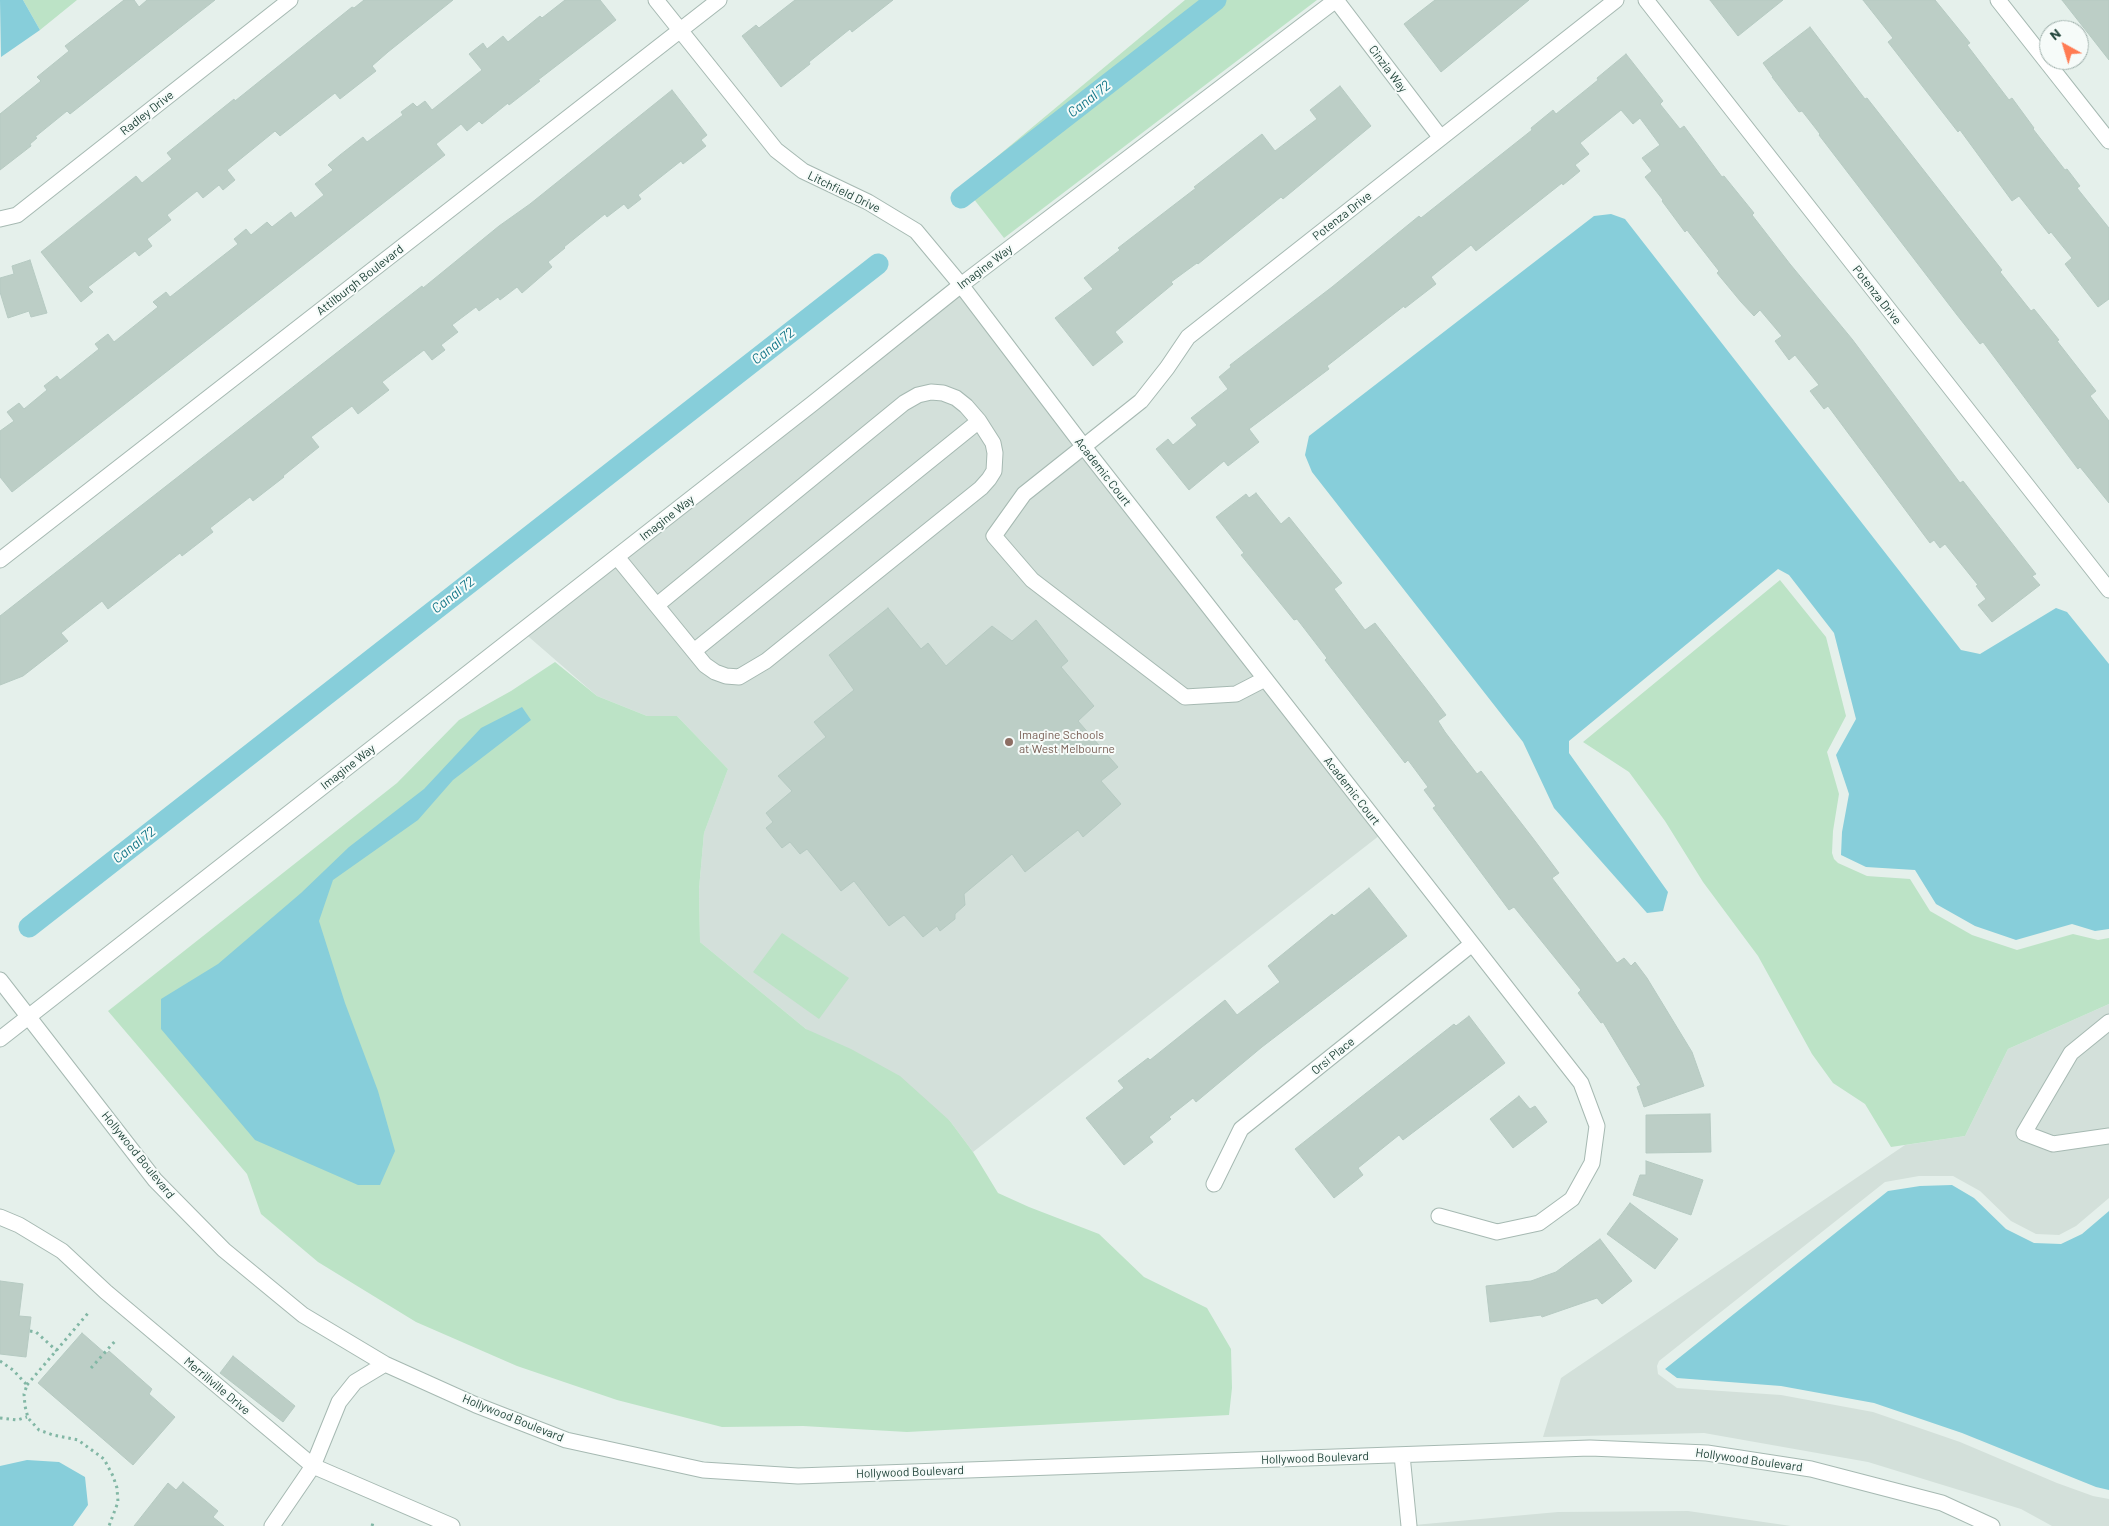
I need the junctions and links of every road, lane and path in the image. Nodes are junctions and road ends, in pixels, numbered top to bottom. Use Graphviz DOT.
graph roads {
  1 [pos="290,0"];
  2 [pos="656,0"];
  3 [pos="719,0"];
  4 [pos="1336,0"];
  5 [pos="1616,0"];
  6 [pos="1646,0"];
  7 [pos="1998,0"];
  8 [pos="680,30"];
  9 [pos="1441,138"];
  10 [pos="2109,141"];
  11 [pos="0,219"];
  12 [pos="961,285"];
  13 [pos="979,421"];
  14 [pos="1084,447"];
  15 [pos="617,557"];
  16 [pos="0,560"];
  17 [pos="2109,590"];
  18 [pos="657,605"];
  19 [pos="694,651"];
  20 [pos="1265,679"];
  21 [pos="1472,944"];
  22 [pos="0,980"];
  23 [pos="28,1015"];
  24 [pos="2109,1022"];
  25 [pos="0,1039"];
  26 [pos="2109,1136"];
  27 [pos="1214,1184"];
  28 [pos="1438,1216"];
  29 [pos="0,1217"];
  30 [pos="89,1312"];
  31 [pos="30,1331"];
  32 [pos="116,1340"];
  33 [pos="56,1351"];
  34 [pos="0,1361"];
  35 [pos="385,1364"];
  36 [pos="91,1368"];
  37 [pos="27,1386"];
  38 [pos="27,1417"];
  39 [pos="0,1418"];
  40 [pos="1402,1455"];
  41 [pos="313,1466"];
  42 [pos="374,1520"];
  43 [pos="109,1526"];
  44 [pos="272,1526"];
  45 [pos="372,1526"];
  46 [pos="452,1526"];
  47 [pos="1409,1526"];
  48 [pos="1992,1526"];
  1 -- 11 [label="street, Radley Drive"];
  2 -- 8 [label="street, Litchfield Drive"];
  3 -- 8 [label="street, Attilburgh Boulevard"];
  4 -- 9 [label="street, Cinzia Way"];
  4 -- 12 [label="street, Imagine Way"];
  5 -- 9 [label="street, Potenza Drive"];
  6 -- 17 [label="street, Potenza Drive"];
  7 -- 10 [label="street"];
  8 -- 12 [label="street, Litchfield Drive"];
  8 -- 16 [label="street, Attilburgh Boulevard"];
  9 -- 14 [label="street, Potenza Drive"];
  12 -- 14 [label="street, Academic Court"];
  12 -- 15 [label="street, Imagine Way"];
  13 -- 18 [label="street"];
  13 -- 19 [label="street"];
  13 -- 19 [label="street"];
  14 -- 20 [label="street, Academic Court"];
  14 -- 20 [label="street, Potenza Drive"];
  15 -- 18 [label="street"];
  15 -- 23 [label="street, Imagine Way"];
  18 -- 19 [label="street"];
  20 -- 21 [label="street, Academic Court"];
  21 -- 27 [label="street, Orsi Place"];
  21 -- 28 [label="street, Academic Court"];
  22 -- 23 [label="street, Hollywood Boulevard"];
  23 -- 25 [label="street, Imagine Way"];
  23 -- 35 [label="street, Hollywood Boulevard"];
  24 -- 26 [label="street"];
  29 -- 41 [label="street, Merrillville Drive"];
  30 -- 33 [label="path"];
  31 -- 33 [label="path"];
  32 -- 36 [label="path"];
  33 -- 37 [label="path"];
  34 -- 37 [label="path"];
  35 -- 40 [label="street, Hollywood Boulevard"];
  35 -- 41 [label="street"];
  37 -- 38 [label="path"];
  38 -- 39 [label="path"];
  38 -- 43 [label="path"];
  40 -- 47 [label="street"];
  40 -- 48 [label="street, Hollywood Boulevard"];
  41 -- 44 [label="street"];
  41 -- 46 [label="street, Merrillville Drive"];
  42 -- 45 [label="path"];
}
